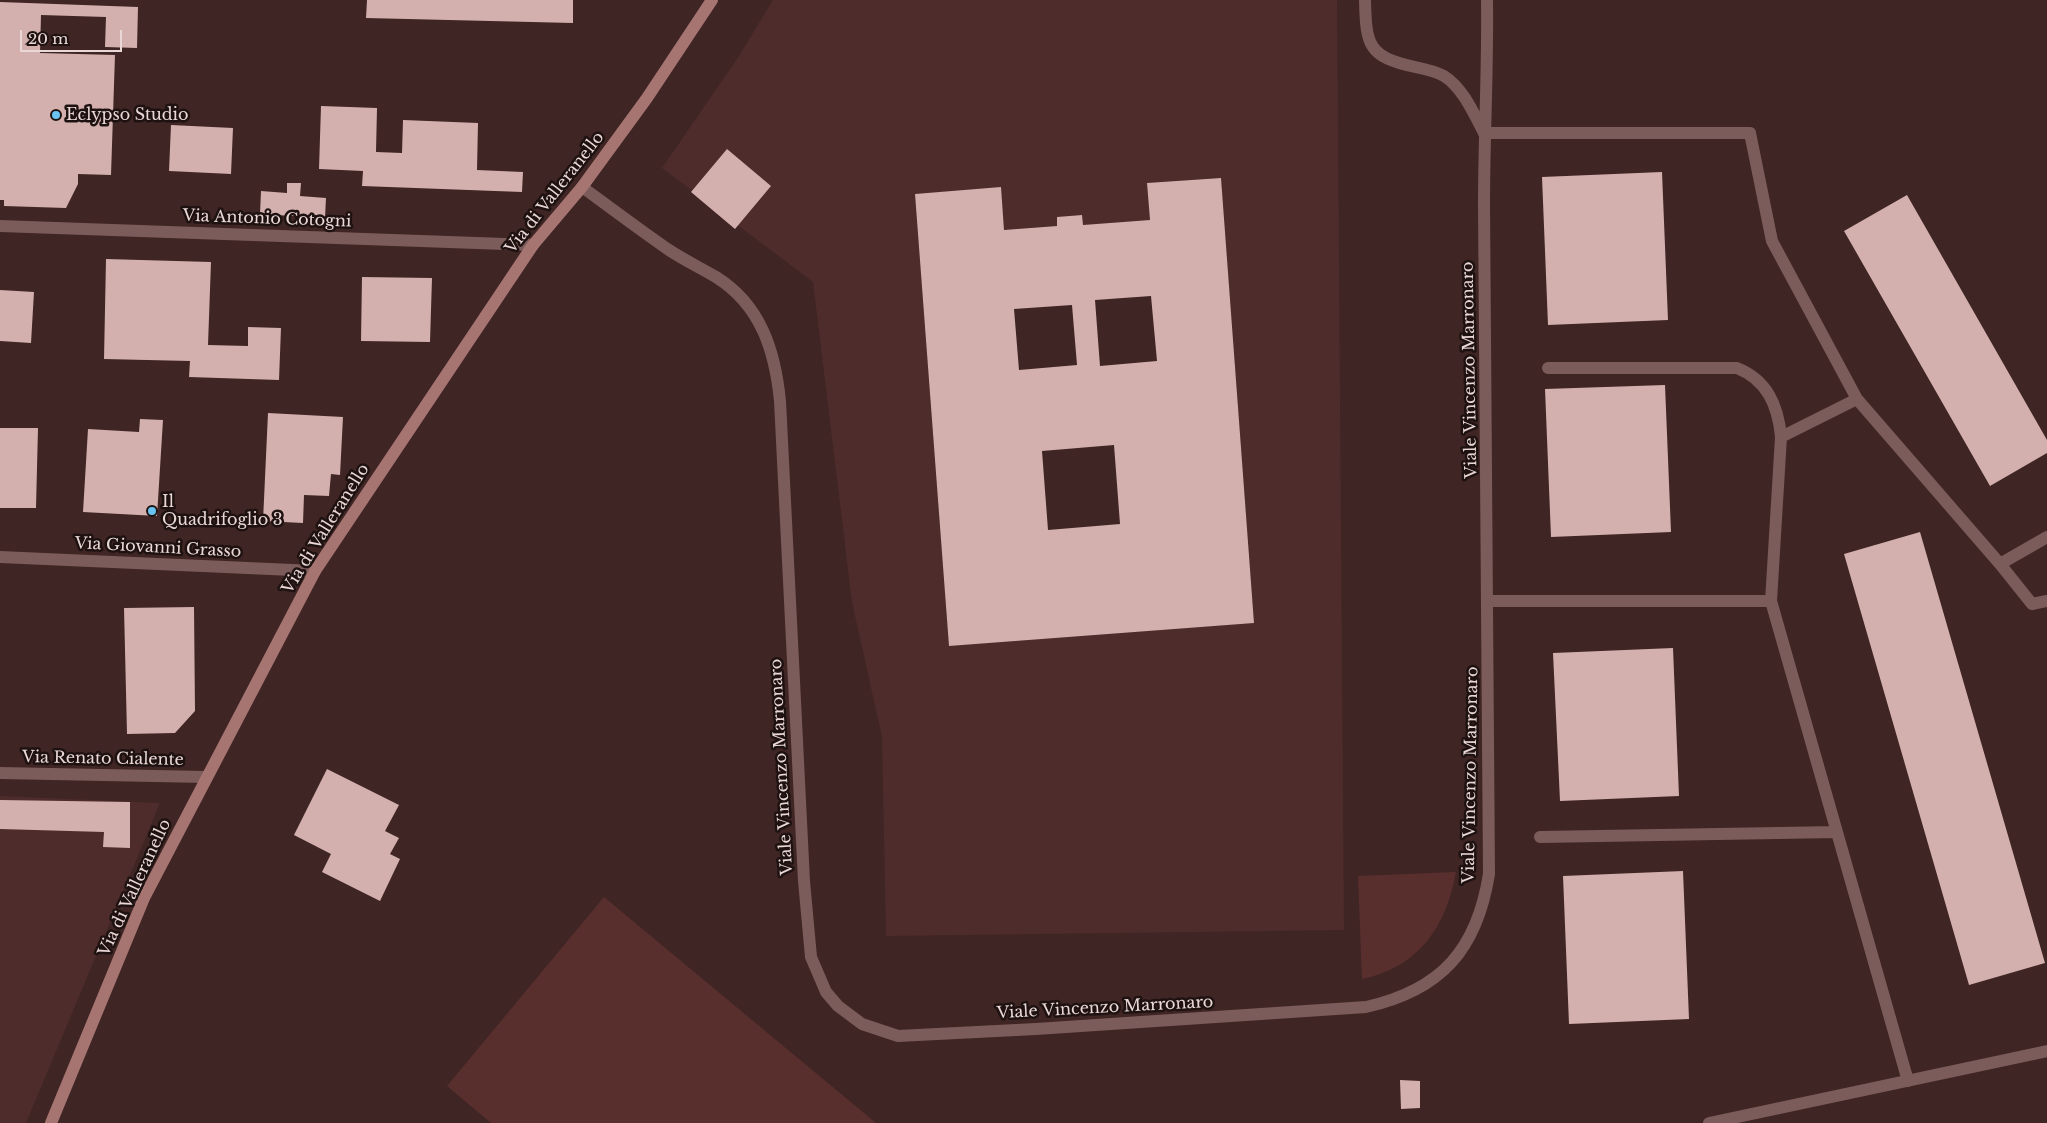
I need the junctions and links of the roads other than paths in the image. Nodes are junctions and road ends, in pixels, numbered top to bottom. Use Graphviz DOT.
graph roads {
  1 [pos="712,0"];
  2 [pos="1365,0"];
  3 [pos="1487,0"];
  4 [pos="1484,133"];
  5 [pos="582,188"];
  6 [pos="0,226"];
  7 [pos="533,245"];
  8 [pos="1548,368"];
  9 [pos="1857,399"];
  10 [pos="1781,437"];
  11 [pos="2047,537"];
  12 [pos="0,556"];
  13 [pos="2000,564"];
  14 [pos="315,571"];
  15 [pos="1488,601"];
  16 [pos="1771,601"];
  17 [pos="2047,601"];
  18 [pos="0,773"];
  19 [pos="206,777"];
  20 [pos="1837,832"];
  21 [pos="1540,837"];
  22 [pos="2047,1051"];
  23 [pos="1908,1081"];
  24 [pos="50,1123"];
  25 [pos="1709,1123"];
  1 -- 5 [label="street, Via di Valleranello"];
  2 -- 4 [label="street, Viale Vincenzo Marronaro"];
  3 -- 4 [label="street, Viale Vincenzo Marronaro"];
  4 -- 9 [label="street"];
  4 -- 15 [label="street, Viale Vincenzo Marronaro"];
  5 -- 7 [label="street, Via di Valleranello"];
  5 -- 15 [label="street, Viale Vincenzo Marronaro"];
  6 -- 7 [label="street, Via Antonio Cotogni"];
  7 -- 14 [label="street, Via di Valleranello"];
  8 -- 10 [label="street"];
  9 -- 10 [label="street"];
  9 -- 13 [label="street"];
  10 -- 16 [label="street"];
  11 -- 13 [label="street"];
  12 -- 14 [label="street, Via Giovanni Grasso"];
  13 -- 17 [label="street"];
  14 -- 19 [label="street, Via di Valleranello"];
  15 -- 16 [label="street"];
  16 -- 20 [label="street"];
  18 -- 19 [label="street, Via Renato Cialente"];
  19 -- 24 [label="street, Via di Valleranello"];
  20 -- 21 [label="street"];
  20 -- 23 [label="street"];
  22 -- 23 [label="street"];
  23 -- 25 [label="street"];
}
